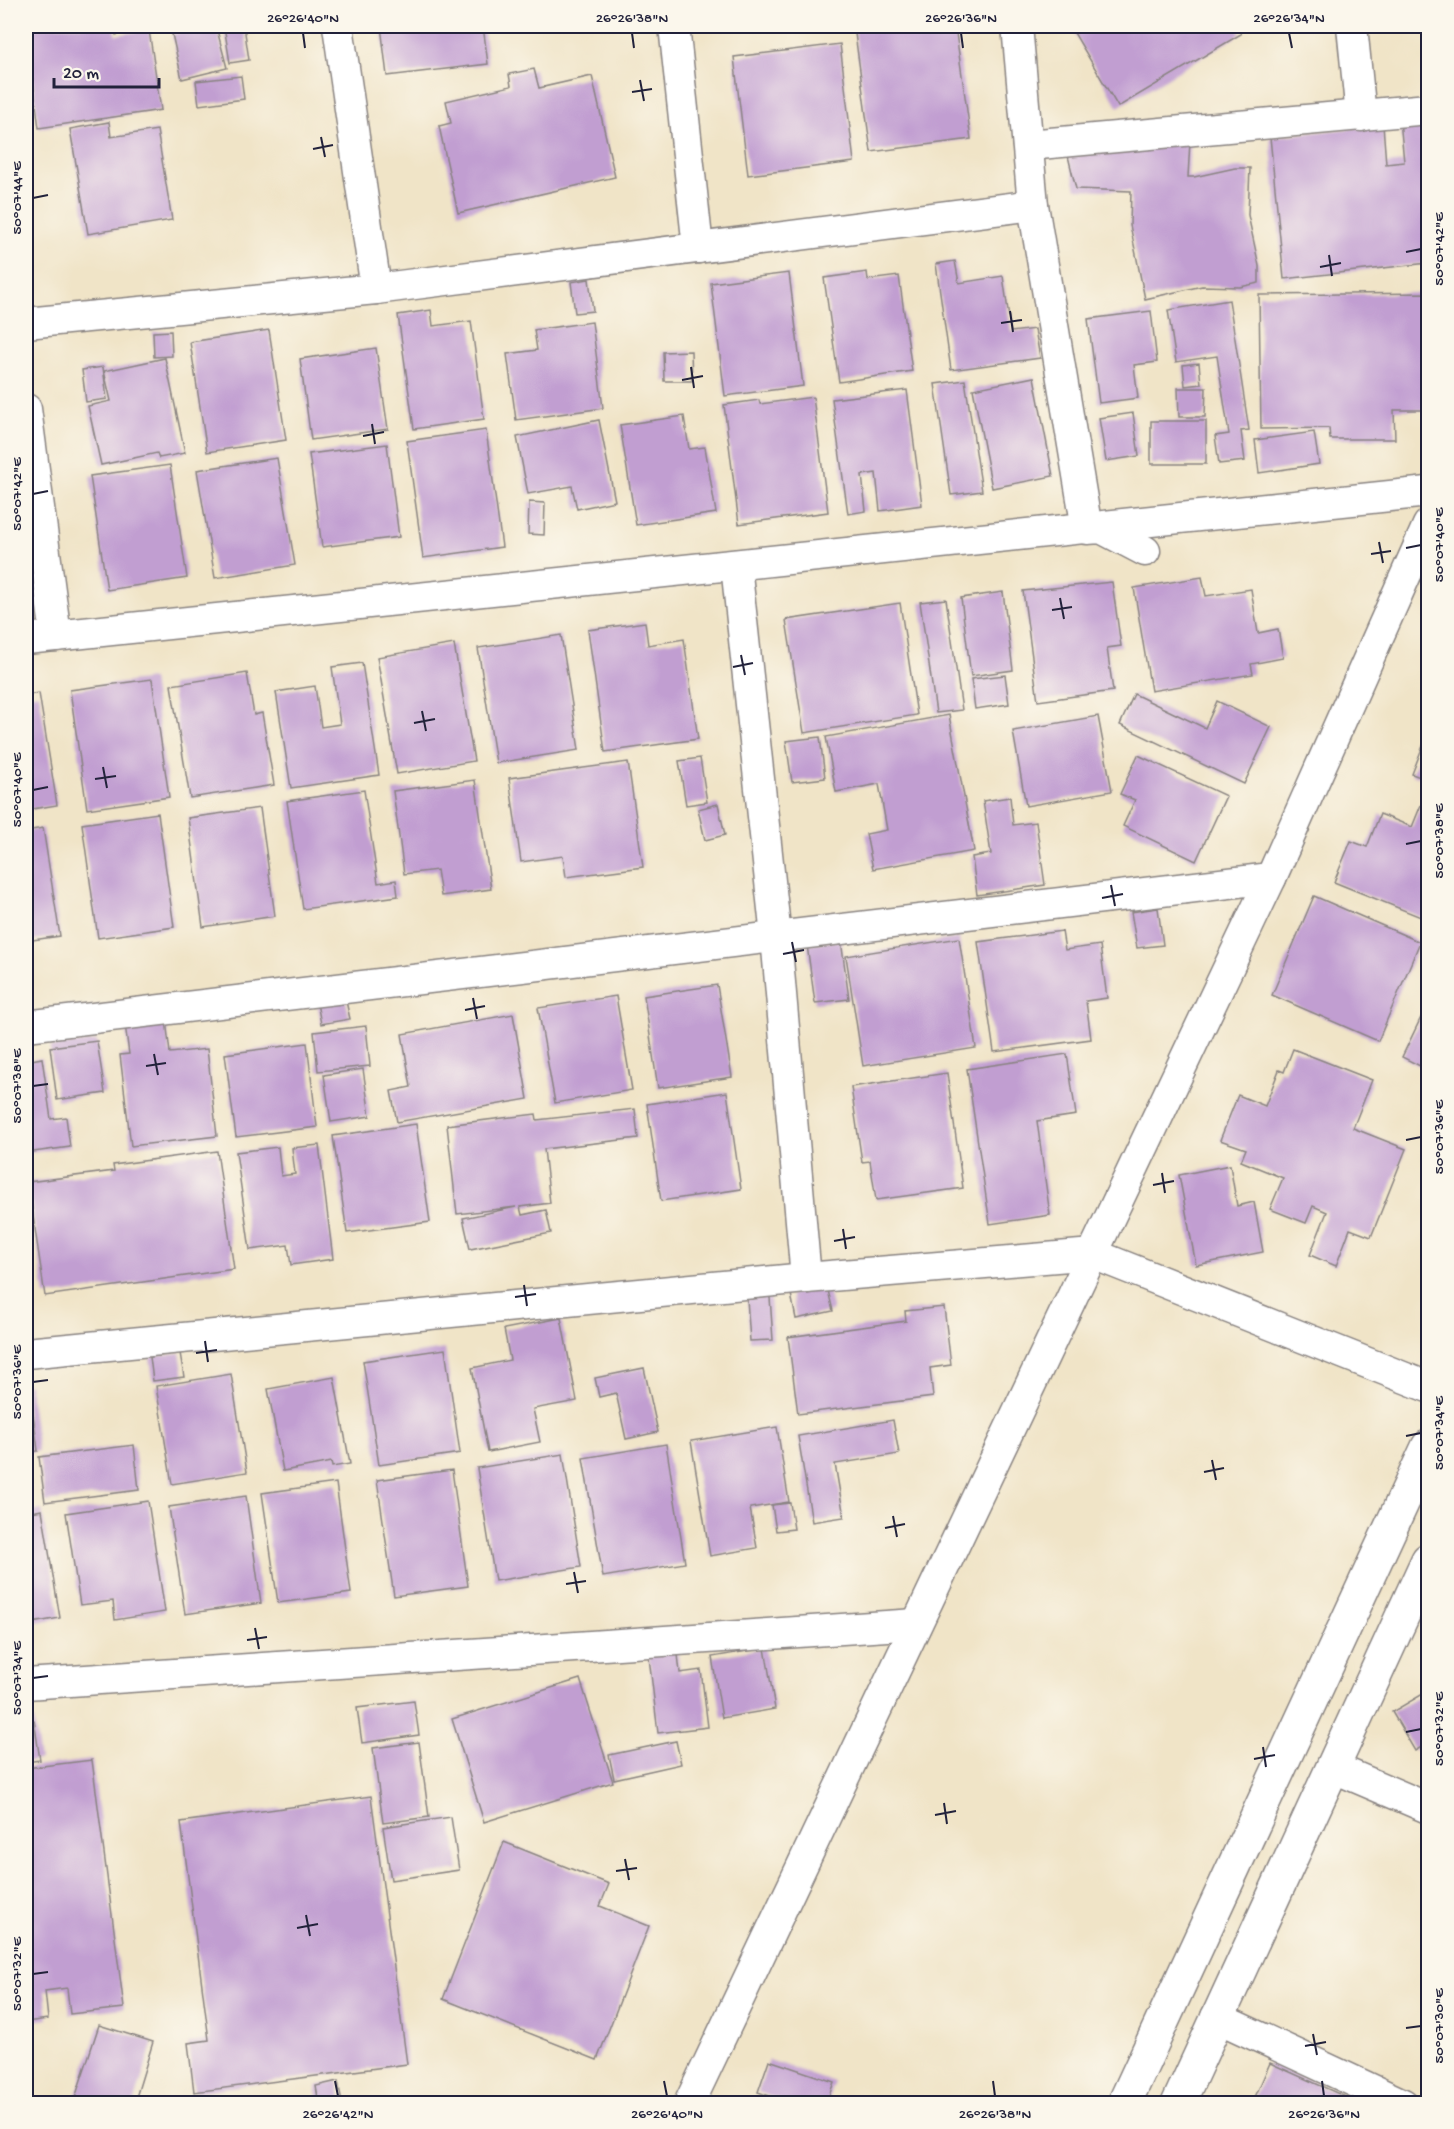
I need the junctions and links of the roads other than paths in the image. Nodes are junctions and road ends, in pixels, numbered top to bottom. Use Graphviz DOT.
graph roads {
  1 [pos="338,26"];
  2 [pos="674,26"];
  3 [pos="1017,26"];
  4 [pos="1352,26"];
  5 [pos="1428,109"];
  6 [pos="1361,116"];
  7 [pos="1028,145"];
  8 [pos="1033,205"];
  9 [pos="698,248"];
  10 [pos="376,289"];
  11 [pos="26,323"];
  12 [pos="26,409"];
  13 [pos="1428,492"];
  14 [pos="1428,525"];
  15 [pos="1087,528"];
  16 [pos="1145,551"];
  17 [pos="735,565"];
  18 [pos="56,636"];
  19 [pos="26,639"];
  20 [pos="1271,878"];
  21 [pos="776,937"];
  22 [pos="26,1026"];
  23 [pos="1093,1254"];
  24 [pos="806,1278"];
  25 [pos="26,1353"];
  26 [pos="1428,1387"];
  27 [pos="1428,1447"];
  28 [pos="1428,1560"];
  29 [pos="916,1624"];
  30 [pos="26,1684"];
  31 [pos="1332,1767"];
  32 [pos="1428,1808"];
  33 [pos="1216,2017"];
  34 [pos="689,2103"];
  35 [pos="1124,2103"];
  36 [pos="1178,2103"];
  37 [pos="1403,2103"];
  1 -- 10 [label="street"];
  2 -- 9 [label="street"];
  3 -- 7 [label="street"];
  4 -- 6 [label="street"];
  5 -- 6 [label="street"];
  6 -- 7 [label="street"];
  7 -- 8 [label="street"];
  8 -- 9 [label="street"];
  8 -- 15 [label="street"];
  9 -- 10 [label="street"];
  10 -- 11 [label="street"];
  12 -- 18 [label="street"];
  13 -- 15 [label="street"];
  14 -- 20 [label="street"];
  15 -- 16 [label="street"];
  15 -- 17 [label="street"];
  17 -- 18 [label="street"];
  17 -- 21 [label="street"];
  18 -- 19 [label="street"];
  20 -- 21 [label="street"];
  20 -- 23 [label="street"];
  21 -- 22 [label="street"];
  21 -- 24 [label="street"];
  23 -- 24 [label="street"];
  23 -- 26 [label="street"];
  23 -- 29 [label="street"];
  24 -- 25 [label="street"];
  27 -- 35 [label="street"];
  28 -- 31 [label="street"];
  29 -- 30 [label="street"];
  29 -- 34 [label="street"];
  31 -- 32 [label="street"];
  31 -- 33 [label="street"];
  33 -- 36 [label="street"];
  33 -- 37 [label="street"];
}
